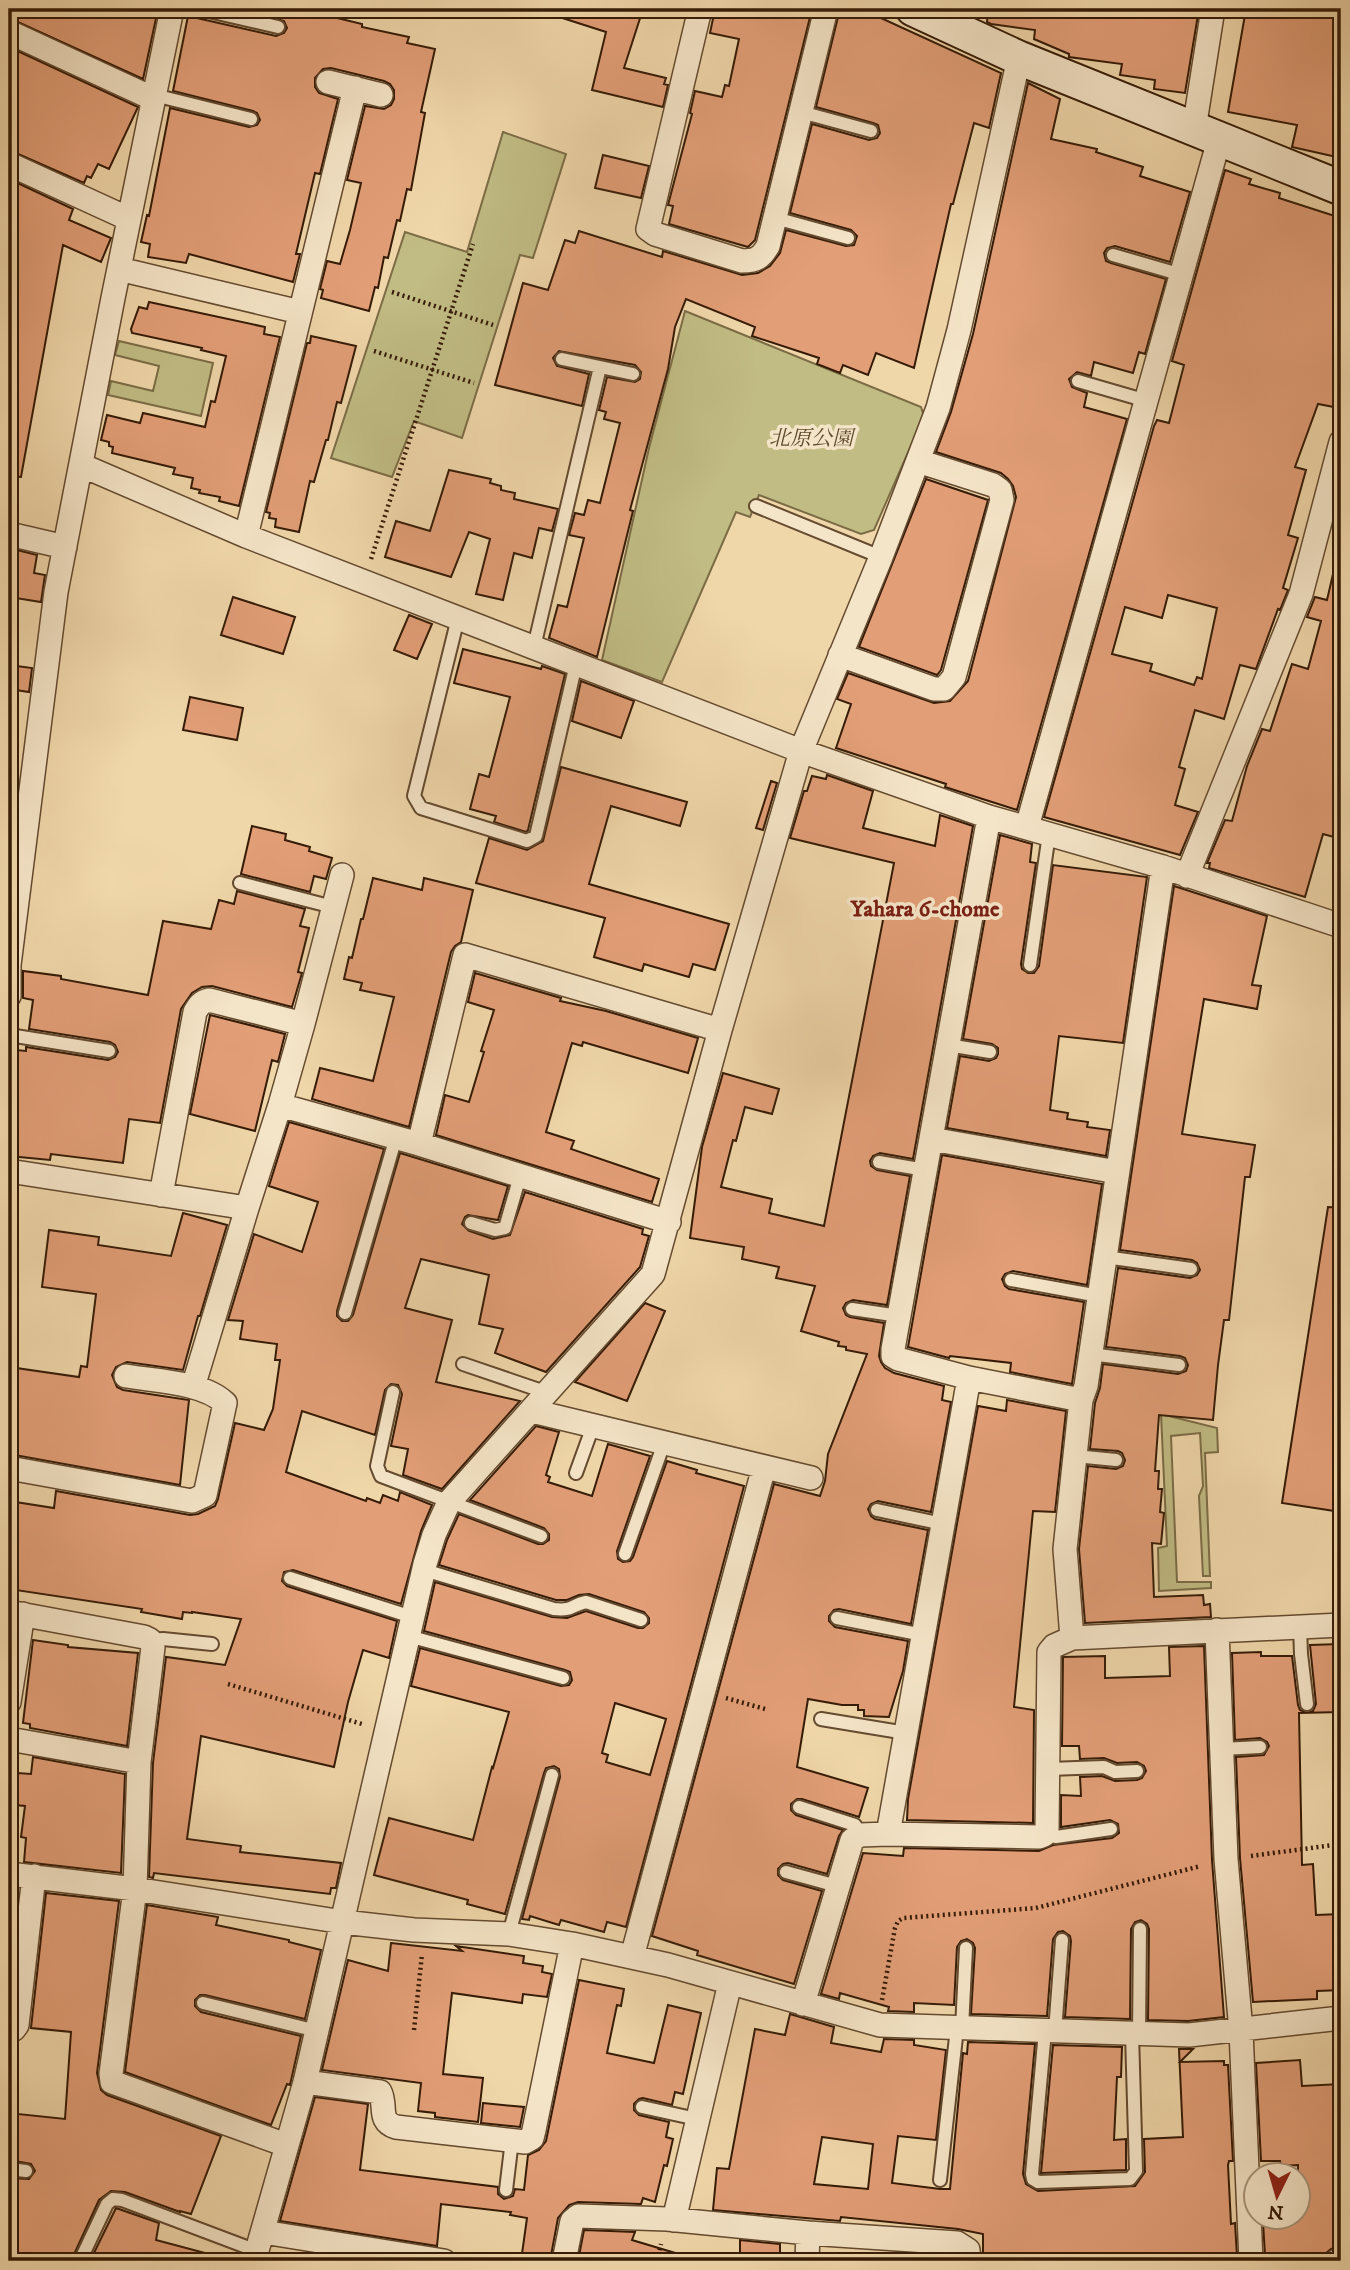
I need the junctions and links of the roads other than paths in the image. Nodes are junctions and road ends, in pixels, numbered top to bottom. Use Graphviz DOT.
graph roads {
  1 [pos="172,9"];
  2 [pos="200,9"];
  3 [pos="700,9"];
  4 [pos="826,9"];
  5 [pos="1213,9"];
  6 [pos="924,11"];
  7 [pos="278,27"];
  8 [pos="9,32"];
  9 [pos="1019,58"];
  10 [pos="328,82"];
  11 [pos="355,89"];
  12 [pos="381,95"];
  13 [pos="154,97"];
  14 [pos="801,112"];
  15 [pos="251,119"];
  16 [pos="872,131"];
  17 [pos="1207,135"];
  18 [pos="9,164"];
  19 [pos="1341,188"];
  20 [pos="775,218"];
  21 [pos="129,219"];
  22 [pos="848,238"];
  23 [pos="1113,255"];
  24 [pos="119,270"];
  25 [pos="1182,275"];
  26 [pos="300,312"];
  27 [pos="562,359"];
  28 [pos="600,367"];
  29 [pos="632,374"];
  30 [pos="1078,382"];
  31 [pos="1147,401"];
  32 [pos="1341,442"];
  33 [pos="918,461"];
  34 [pos="81,465"];
  35 [pos="756,506"];
  36 [pos="9,534"];
  37 [pos="246,536"];
  38 [pos="65,547"];
  39 [pos="881,557"];
  40 [pos="458,618"];
  41 [pos="534,647"];
  42 [pos="840,655"];
  43 [pos="576,664"];
  44 [pos="801,751"];
  45 [pos="989,817"];
  46 [pos="1027,827"];
  47 [pos="1049,834"];
  48 [pos="15,867"];
  49 [pos="1163,867"];
  50 [pos="342,875"];
  51 [pos="1187,876"];
  52 [pos="240,883"];
  53 [pos="333,907"];
  54 [pos="1341,926"];
  55 [pos="1030,965"];
  56 [pos="9,996"];
  57 [pos="303,1024"];
  58 [pos="720,1030"];
  59 [pos="9,1035"];
  60 [pos="948,1045"];
  61 [pos="109,1051"];
  62 [pos="990,1052"];
  63 [pos="280,1105"];
  64 [pos="396,1137"];
  65 [pos="931,1139"];
  66 [pos="419,1144"];
  67 [pos="879,1162"];
  68 [pos="925,1170"];
  69 [pos="9,1171"];
  70 [pos="1117,1172"];
  71 [pos="520,1176"];
  72 [pos="161,1195"];
  73 [pos="247,1208"];
  74 [pos="669,1222"];
  75 [pos="471,1223"];
  76 [pos="1105,1257"];
  77 [pos="1191,1269"];
  78 [pos="1011,1280"];
  79 [pos="1099,1296"];
  80 [pos="852,1309"];
  81 [pos="345,1313"];
  82 [pos="899,1316"];
  83 [pos="1090,1354"];
  84 [pos="463,1364"];
  85 [pos="1179,1365"];
  86 [pos="126,1376"];
  87 [pos="969,1378"];
  88 [pos="193,1387"];
  89 [pos="393,1392"];
  90 [pos="548,1393"];
  91 [pos="1081,1400"];
  92 [pos="532,1411"];
  93 [pos="593,1426"];
  94 [pos="664,1443"];
  95 [pos="1075,1456"];
  96 [pos="1116,1460"];
  97 [pos="764,1467"];
  98 [pos="9,1468"];
  99 [pos="576,1473"];
  100 [pos="811,1478"];
  101 [pos="449,1502"];
  102 [pos="877,1510"];
  103 [pos="943,1524"];
  104 [pos="541,1536"];
  105 [pos="625,1554"];
  106 [pos="424,1570"];
  107 [pos="290,1578"];
  108 [pos="16,1613"];
  109 [pos="836,1618"];
  110 [pos="641,1620"];
  111 [pos="1341,1625"];
  112 [pos="410,1626"];
  113 [pos="1300,1627"];
  114 [pos="1217,1630"];
  115 [pos="923,1635"];
  116 [pos="1072,1638"];
  117 [pos="150,1640"];
  118 [pos="212,1644"];
  119 [pos="563,1678"];
  120 [pos="9,1702"];
  121 [pos="1307,1703"];
  122 [pos="821,1719"];
  123 [pos="906,1733"];
  124 [pos="9,1739"];
  125 [pos="1260,1747"];
  126 [pos="1222,1749"];
  127 [pos="139,1762"];
  128 [pos="1049,1769"];
  129 [pos="1137,1771"];
  130 [pos="552,1775"];
  131 [pos="799,1807"];
  132 [pos="1111,1829"];
  133 [pos="888,1834"];
  134 [pos="860,1835"];
  135 [pos="1044,1835"];
  136 [pos="786,1872"];
  137 [pos="9,1874"];
  138 [pos="34,1876"];
  139 [pos="837,1886"];
  140 [pos="135,1889"];
  141 [pos="343,1922"];
  142 [pos="1140,1929"];
  143 [pos="509,1934"];
  144 [pos="19,1935"];
  145 [pos="1062,1940"];
  146 [pos="572,1944"];
  147 [pos="966,1948"];
  148 [pos="632,1956"];
  149 [pos="730,1983"];
  150 [pos="203,2003"];
  151 [pos="803,2004"];
  152 [pos="1341,2018"];
  153 [pos="959,2028"];
  154 [pos="9,2029"];
  155 [pos="317,2031"];
  156 [pos="1050,2031"];
  157 [pos="1241,2031"];
  158 [pos="1135,2034"];
  159 [pos="304,2082"];
  160 [pos="642,2107"];
  161 [pos="698,2119"];
  162 [pos="512,2140"];
  163 [pos="286,2146"];
  164 [pos="9,2169"];
  165 [pos="26,2171"];
  166 [pos="940,2180"];
  167 [pos="506,2190"];
  168 [pos="674,2220"];
  169 [pos="808,2233"];
  170 [pos="258,2248"];
  171 [pos="80,2261"];
  172 [pos="444,2261"];
  173 [pos="564,2261"];
  174 [pos="807,2261"];
  175 [pos="969,2261"];
  176 [pos="1251,2261"];
  1 -- 13 [label="street"];
  2 -- 7 [label="lane"];
  3 -- 20 [label="street"];
  4 -- 14 [label="street"];
  5 -- 17 [label="street"];
  6 -- 9 [label="street"];
  8 -- 13 [label="street"];
  9 -- 17 [label="street"];
  9 -- 33 [label="street"];
  10 -- 11 [label="street"];
  11 -- 12 [label="street"];
  11 -- 26 [label="street"];
  13 -- 15 [label="lane"];
  13 -- 21 [label="street"];
  14 -- 16 [label="lane"];
  14 -- 20 [label="street"];
  17 -- 19 [label="street"];
  17 -- 25 [label="street"];
  18 -- 21 [label="street"];
  20 -- 22 [label="lane"];
  21 -- 24 [label="street"];
  23 -- 25 [label="lane"];
  24 -- 26 [label="street"];
  24 -- 34 [label="street"];
  25 -- 31 [label="street"];
  26 -- 37 [label="street"];
  27 -- 28 [label="lane"];
  28 -- 29 [label="lane"];
  28 -- 41 [label="lane"];
  30 -- 31 [label="lane"];
  31 -- 46 [label="street"];
  32 -- 51 [label="street"];
  33 -- 39 [label="street"];
  33 -- 42 [label="street"];
  34 -- 37 [label="street"];
  34 -- 38 [label="street"];
  35 -- 39 [label="lane"];
  36 -- 38 [label="street"];
  37 -- 40 [label="street"];
  38 -- 48 [label="street"];
  39 -- 42 [label="street"];
  40 -- 41 [label="street"];
  40 -- 43 [label="lane"];
  41 -- 43 [label="street"];
  42 -- 44 [label="street"];
  43 -- 44 [label="street"];
  44 -- 45 [label="street"];
  44 -- 58 [label="street"];
  45 -- 46 [label="street"];
  45 -- 60 [label="street"];
  46 -- 47 [label="street"];
  47 -- 49 [label="street"];
  47 -- 55 [label="lane"];
  48 -- 56 [label="street"];
  49 -- 51 [label="street"];
  49 -- 70 [label="street"];
  50 -- 53 [label="street"];
  51 -- 54 [label="street"];
  52 -- 53 [label="lane"];
  53 -- 57 [label="street"];
  57 -- 63 [label="street"];
  57 -- 72 [label="street"];
  58 -- 66 [label="street"];
  58 -- 74 [label="street"];
  59 -- 61 [label="lane"];
  60 -- 62 [label="lane"];
  60 -- 65 [label="street"];
  63 -- 64 [label="street"];
  63 -- 73 [label="street"];
  64 -- 66 [label="street"];
  64 -- 81 [label="lane"];
  65 -- 68 [label="street"];
  65 -- 70 [label="street"];
  66 -- 71 [label="street"];
  67 -- 68 [label="lane"];
  68 -- 82 [label="street"];
  69 -- 72 [label="street"];
  70 -- 76 [label="street"];
  71 -- 74 [label="street"];
  71 -- 75 [label="lane"];
  72 -- 73 [label="street"];
  73 -- 88 [label="street"];
  74 -- 90 [label="street"];
  76 -- 77 [label="lane"];
  76 -- 79 [label="street"];
  78 -- 79 [label="lane"];
  79 -- 83 [label="street"];
  80 -- 82 [label="lane"];
  82 -- 87 [label="street"];
  83 -- 85 [label="lane"];
  83 -- 91 [label="street"];
  84 -- 90 [label="lane"];
  86 -- 88 [label="street"];
  87 -- 91 [label="street"];
  87 -- 103 [label="street"];
  88 -- 98 [label="street"];
  89 -- 101 [label="lane"];
  90 -- 92 [label="street"];
  91 -- 95 [label="street"];
  92 -- 93 [label="street"];
  92 -- 101 [label="street"];
  93 -- 94 [label="street"];
  93 -- 99 [label="lane"];
  94 -- 97 [label="street"];
  94 -- 105 [label="lane"];
  95 -- 96 [label="lane"];
  95 -- 116 [label="street"];
  97 -- 100 [label="street"];
  97 -- 148 [label="street"];
  101 -- 104 [label="lane"];
  101 -- 106 [label="street"];
  102 -- 103 [label="lane"];
  103 -- 115 [label="street"];
  106 -- 110 [label="lane"];
  106 -- 112 [label="street"];
  107 -- 112 [label="lane"];
  108 -- 117 [label="street"];
  108 -- 120 [label="street"];
  109 -- 115 [label="lane"];
  111 -- 113 [label="street"];
  112 -- 119 [label="lane"];
  112 -- 141 [label="street"];
  113 -- 114 [label="street"];
  113 -- 121 [label="lane"];
  114 -- 116 [label="street"];
  114 -- 126 [label="street"];
  115 -- 123 [label="street"];
  116 -- 128 [label="street"];
  117 -- 118 [label="lane"];
  117 -- 127 [label="street"];
  122 -- 123 [label="lane"];
  123 -- 133 [label="street"];
  124 -- 127 [label="street"];
  125 -- 126 [label="lane"];
  126 -- 157 [label="street"];
  127 -- 140 [label="street"];
  128 -- 129 [label="lane"];
  128 -- 135 [label="street"];
  130 -- 143 [label="lane"];
  131 -- 134 [label="lane"];
  132 -- 135 [label="lane"];
  133 -- 134 [label="street"];
  133 -- 135 [label="street"];
  134 -- 139 [label="street"];
  136 -- 139 [label="lane"];
  137 -- 138 [label="street"];
  138 -- 140 [label="street"];
  138 -- 144 [label="street"];
  139 -- 151 [label="street"];
  140 -- 141 [label="street"];
  140 -- 163 [label="street"];
  141 -- 143 [label="street"];
  141 -- 155 [label="street"];
  142 -- 158 [label="lane"];
  143 -- 146 [label="street"];
  144 -- 154 [label="street"];
  145 -- 156 [label="lane"];
  146 -- 148 [label="street"];
  146 -- 162 [label="street"];
  147 -- 153 [label="lane"];
  148 -- 149 [label="street"];
  149 -- 151 [label="street"];
  149 -- 161 [label="street"];
  150 -- 155 [label="lane"];
  151 -- 153 [label="street"];
  152 -- 157 [label="street"];
  153 -- 156 [label="street"];
  153 -- 166 [label="lane"];
  155 -- 159 [label="street"];
  156 -- 158 [label="street"];
  156 -- 158 [label="lane"];
  157 -- 158 [label="street"];
  157 -- 176 [label="street"];
  159 -- 162 [label="street"];
  159 -- 163 [label="street"];
  160 -- 161 [label="lane"];
  161 -- 168 [label="street"];
  162 -- 167 [label="lane"];
  163 -- 170 [label="street"];
  164 -- 165 [label="lane"];
  168 -- 169 [label="street"];
  168 -- 173 [label="street"];
  169 -- 174 [label="street"];
  169 -- 175 [label="street"];
  170 -- 171 [label="lane"];
  170 -- 172 [label="street"];
}
